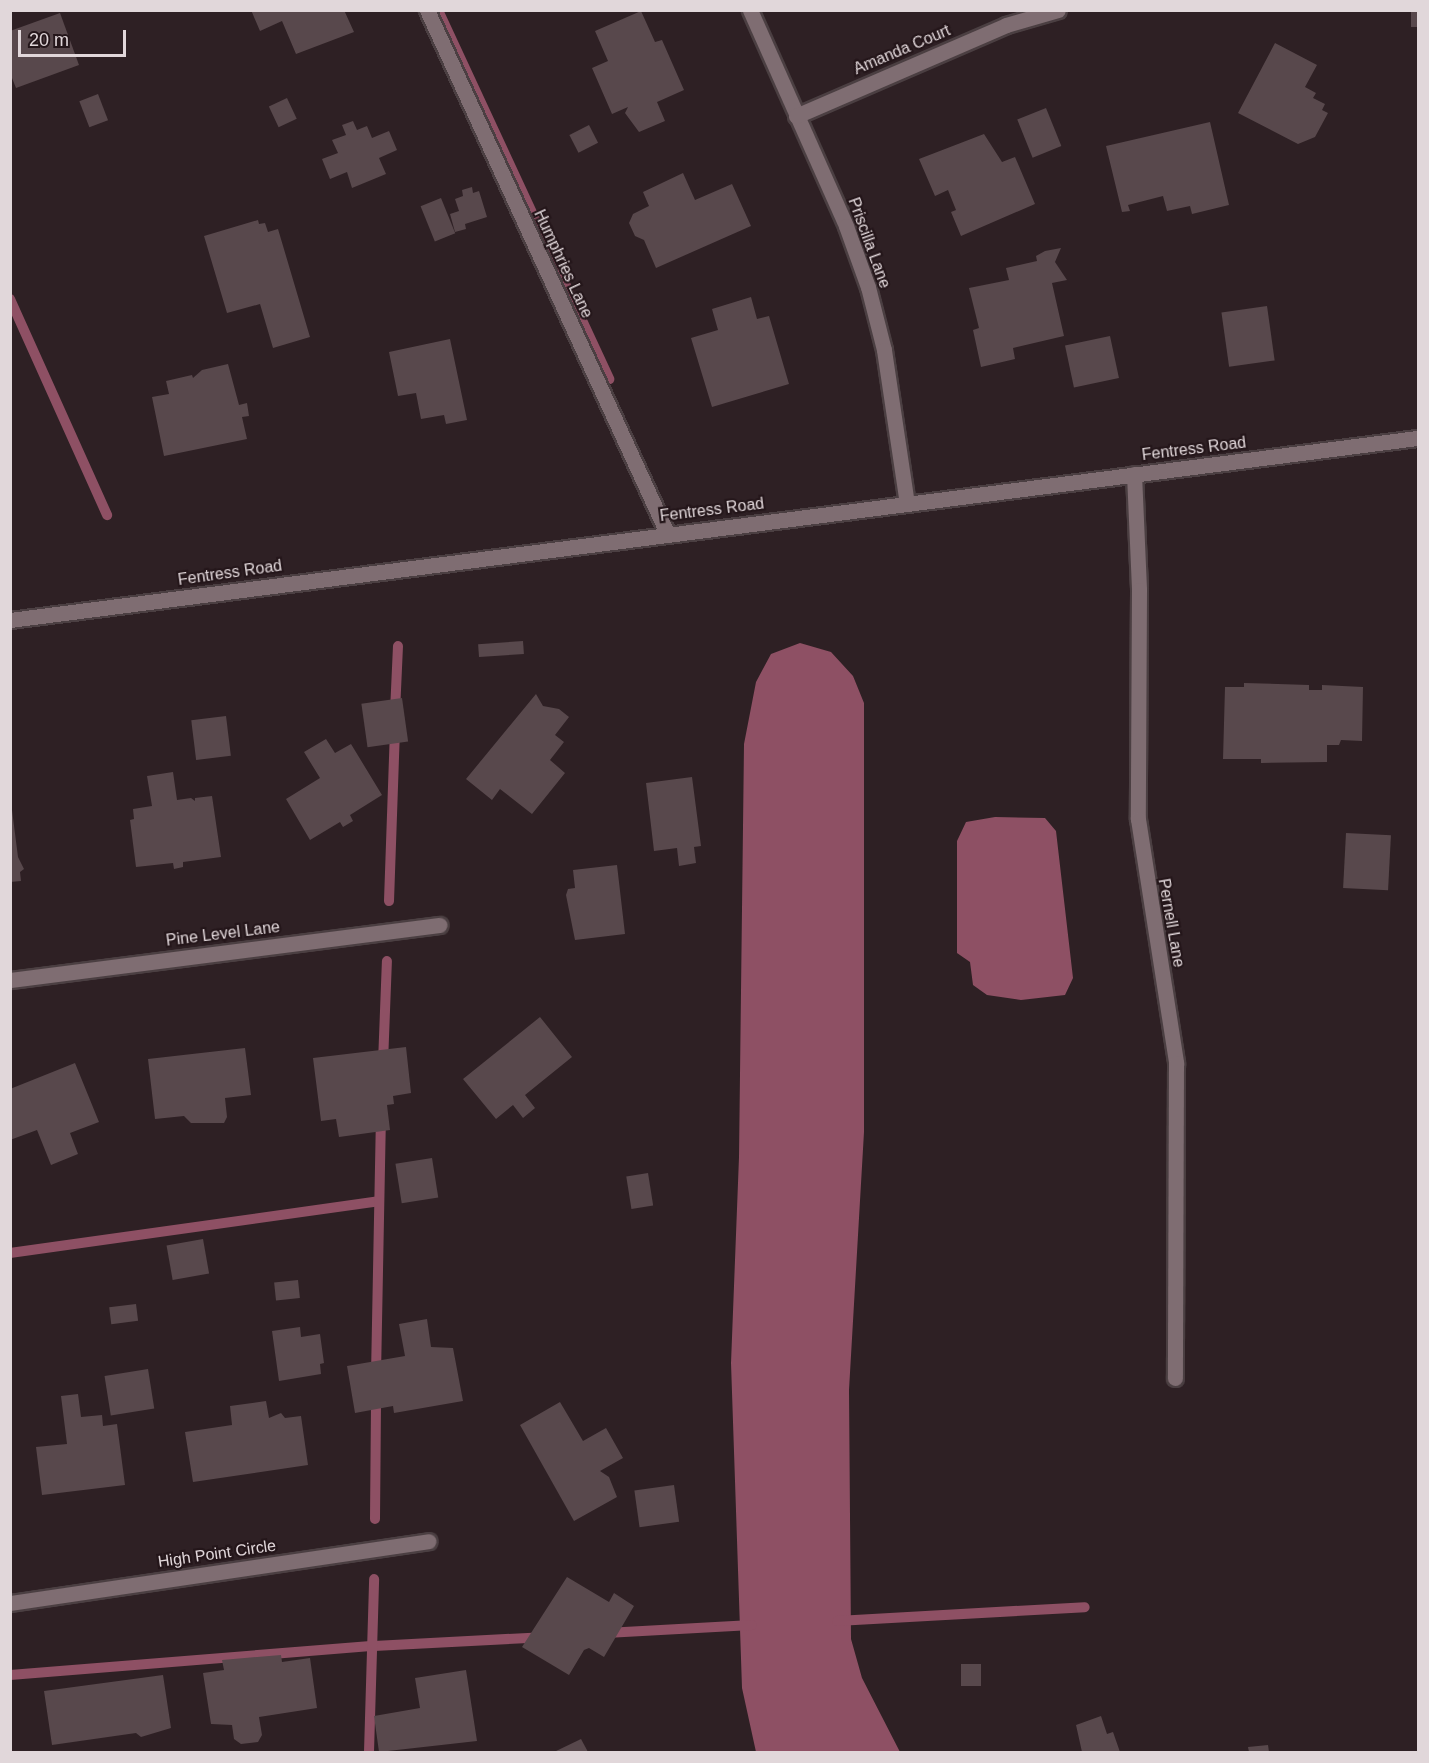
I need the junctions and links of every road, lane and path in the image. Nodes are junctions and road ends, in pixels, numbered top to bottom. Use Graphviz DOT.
graph roads {
  1 [pos="427,10"];
  2 [pos="750,10"];
  3 [pos="1058,10"];
  4 [pos="796,116"];
  5 [pos="1419,438"];
  6 [pos="1134,474"];
  7 [pos="907,503"];
  8 [pos="667,533"];
  9 [pos="10,620"];
  10 [pos="440,925"];
  11 [pos="10,980"];
  12 [pos="1174,1378"];
  13 [pos="428,1541"];
  14 [pos="10,1603"];
  1 -- 8 [label="street, Humphries Lane"];
  2 -- 4 [label="street, Priscilla Lane"];
  3 -- 4 [label="street, Amanda Court"];
  4 -- 7 [label="street, Priscilla Lane"];
  5 -- 6 [label="street, Fentress Road"];
  6 -- 7 [label="street, Fentress Road"];
  6 -- 12 [label="street, Pernell Lane"];
  7 -- 8 [label="street, Fentress Road"];
  8 -- 9 [label="street, Fentress Road"];
  10 -- 11 [label="street, Pine Level Lane"];
  13 -- 14 [label="street, High Point Circle"];
}
